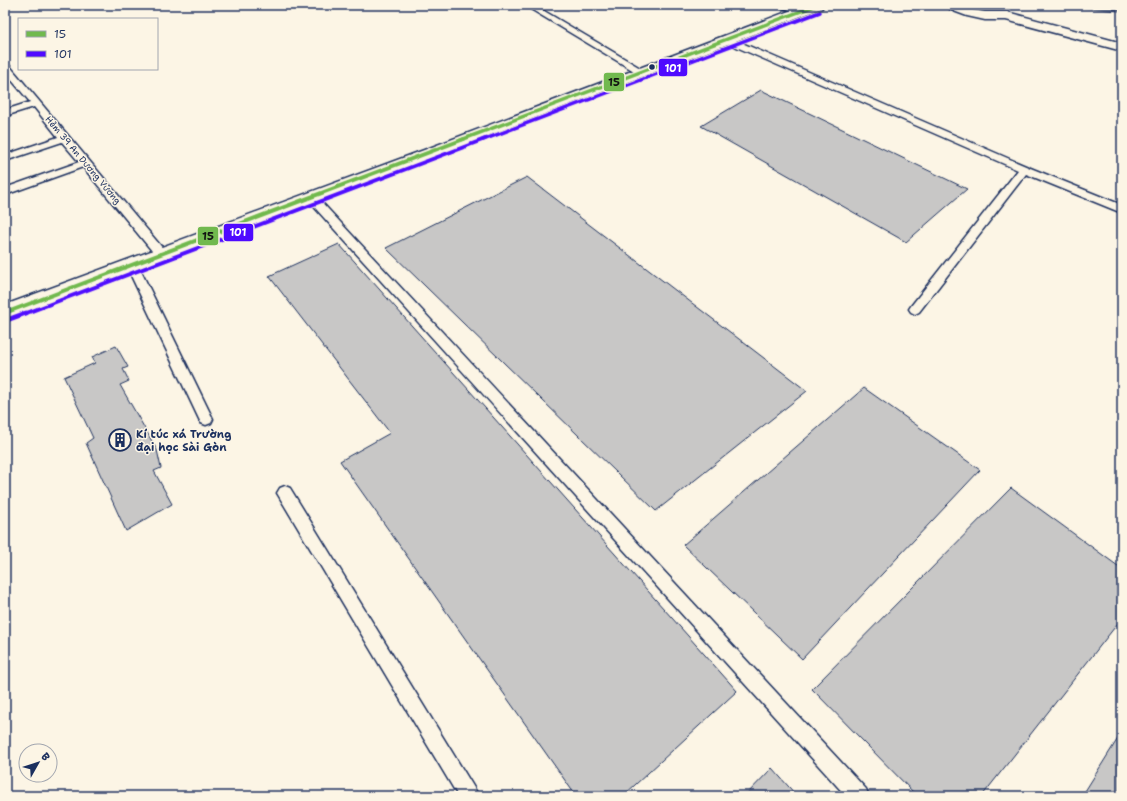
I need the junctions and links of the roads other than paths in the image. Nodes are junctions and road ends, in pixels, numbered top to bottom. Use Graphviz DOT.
graph roads {
  1 [pos="528,5"];
  2 [pos="783,5"];
  3 [pos="952,5"];
  4 [pos="810,8"];
  5 [pos="728,40"];
  6 [pos="1122,47"];
  7 [pos="5,66"];
  8 [pos="642,72"];
  9 [pos="10,79"];
  10 [pos="36,103"];
  11 [pos="5,113"];
  12 [pos="64,138"];
  13 [pos="5,158"];
  14 [pos="86,163"];
  15 [pos="1024,169"];
  16 [pos="5,192"];
  17 [pos="311,197"];
  18 [pos="1122,209"];
  19 [pos="161,254"];
  20 [pos="132,265"];
  21 [pos="915,309"];
  22 [pos="5,313"];
  23 [pos="206,419"];
  24 [pos="285,493"];
  25 [pos="470,796"];
  26 [pos="859,796"];
  1 -- 8 [label="lane"];
  2 -- 4 [label="lane"];
  3 -- 6 [label="main road"];
  4 -- 5 [label="main road"];
  5 -- 8 [label="main road"];
  5 -- 15 [label="lane"];
  7 -- 9 [label="lane, Hẻm 39 An Dương Vương"];
  8 -- 17 [label="main road"];
  9 -- 10 [label="lane, Hẻm 39 An Dương Vương"];
  10 -- 11 [label="lane"];
  10 -- 12 [label="lane, Hẻm 39 An Dương Vương"];
  12 -- 13 [label="lane"];
  12 -- 14 [label="lane, Hẻm 39 An Dương Vương"];
  14 -- 16 [label="lane"];
  14 -- 19 [label="lane, Hẻm 39 An Dương Vương"];
  15 -- 18 [label="lane"];
  15 -- 21 [label="lane"];
  17 -- 19 [label="main road"];
  17 -- 26 [label="lane"];
  19 -- 20 [label="main road"];
  20 -- 22 [label="main road"];
  20 -- 23 [label="lane"];
  24 -- 25 [label="lane"];
}
